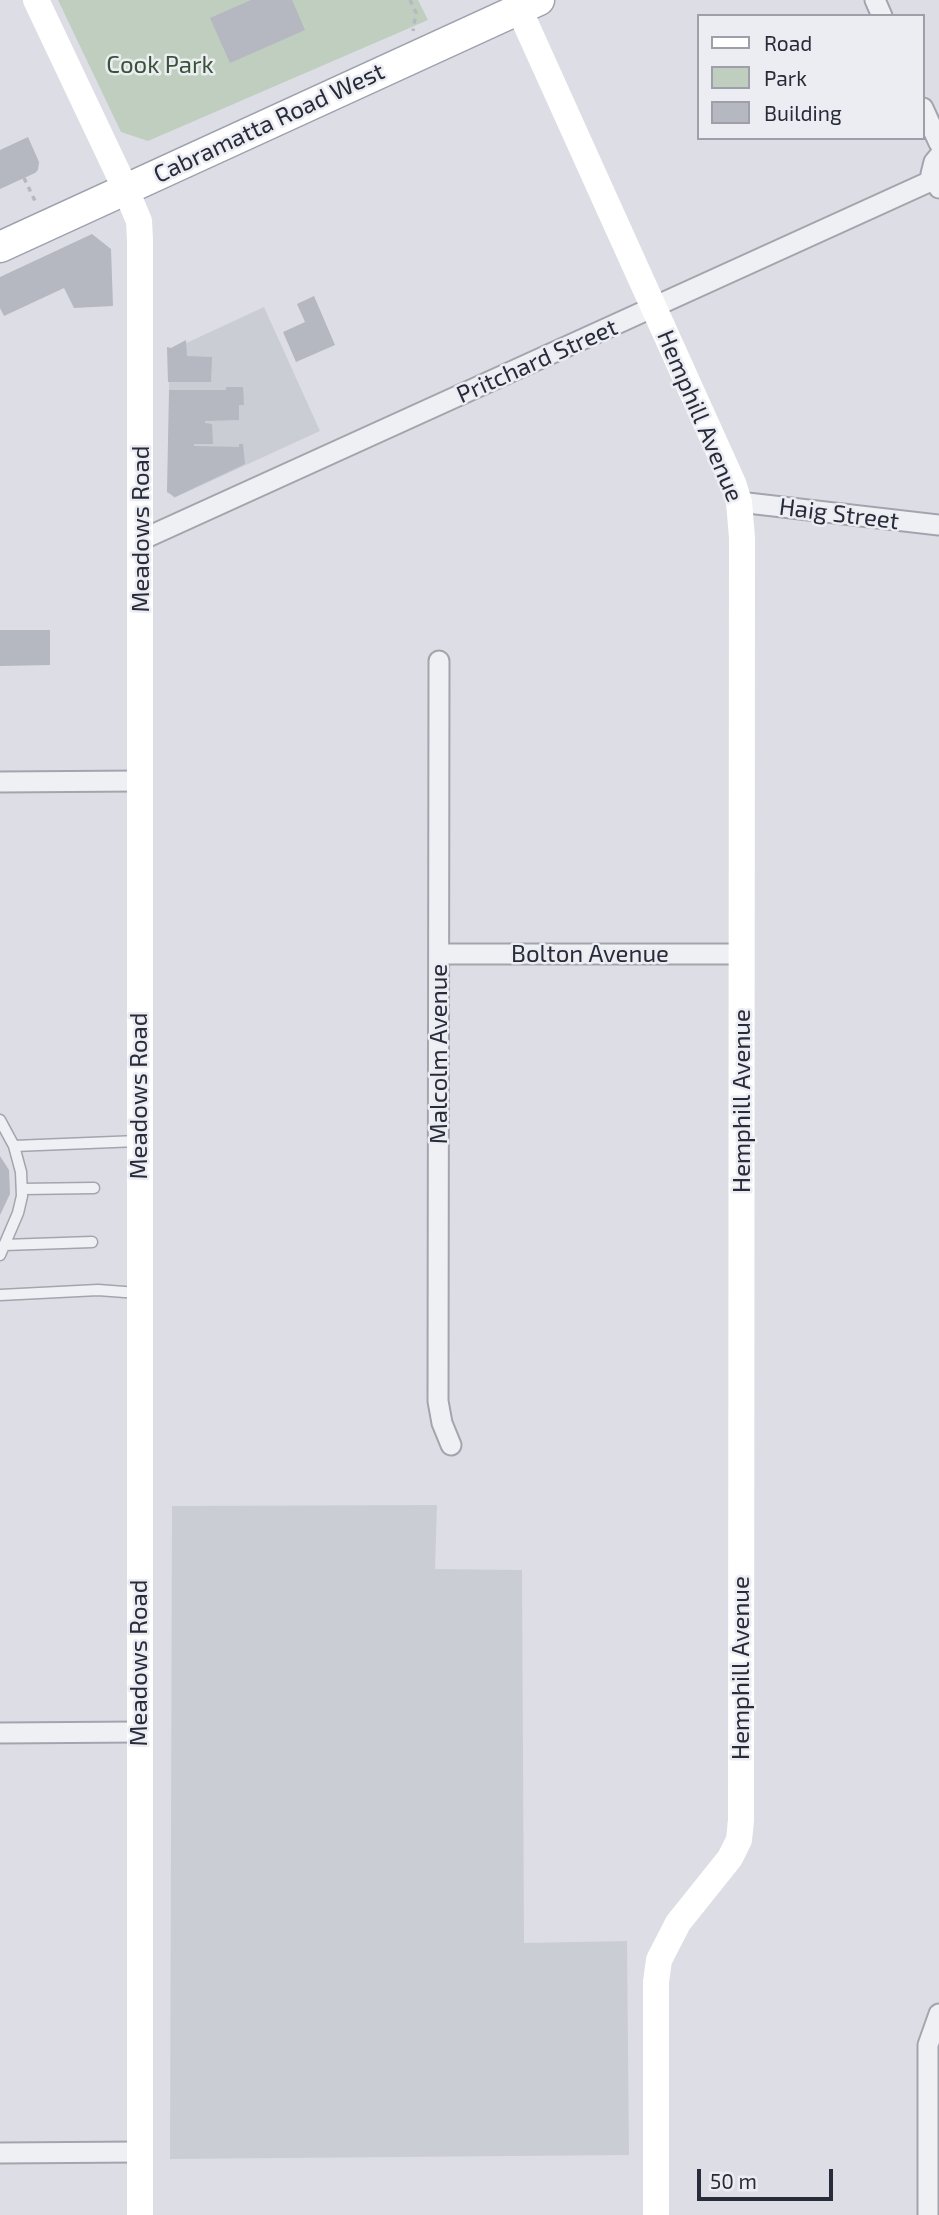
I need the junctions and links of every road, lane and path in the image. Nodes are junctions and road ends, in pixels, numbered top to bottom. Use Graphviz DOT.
graph roads {
  1 [pos="36,0"];
  2 [pos="410,0"];
  3 [pos="529,4"];
  4 [pos="413,31"];
  5 [pos="925,112"];
  6 [pos="939,143"];
  7 [pos="939,156"];
  8 [pos="24,178"];
  9 [pos="936,184"];
  10 [pos="125,190"];
  11 [pos="36,203"];
  12 [pos="0,247"];
  13 [pos="654,309"];
  14 [pos="739,502"];
  15 [pos="939,526"];
  16 [pos="141,540"];
  17 [pos="439,661"];
  18 [pos="139,781"];
  19 [pos="0,782"];
  20 [pos="439,954"];
  21 [pos="742,954"];
  22 [pos="0,1120"];
  23 [pos="139,1141"];
  24 [pos="14,1146"];
  25 [pos="94,1188"];
  26 [pos="22,1189"];
  27 [pos="92,1242"];
  28 [pos="2,1250"];
  29 [pos="139,1293"];
  30 [pos="0,1295"];
  31 [pos="452,1445"];
  32 [pos="139,1732"];
  33 [pos="0,1733"];
  34 [pos="939,2014"];
  35 [pos="0,2152"];
  36 [pos="139,2152"];
  37 [pos="139,2215"];
  38 [pos="656,2215"];
  39 [pos="928,2215"];
  1 -- 10 [label="street, Meadows Road"];
  2 -- 4 [label="path"];
  3 -- 10 [label="main road, Cabramatta Road West"];
  3 -- 13 [label="street, Hemphill Avenue"];
  5 -- 6 [label="street"];
  7 -- 9 [label="street"];
  8 -- 11 [label="path"];
  9 -- 13 [label="street, Pritchard Street"];
  10 -- 12 [label="main road, Cabramatta Road West"];
  10 -- 16 [label="street, Meadows Road"];
  13 -- 14 [label="street, Hemphill Avenue"];
  13 -- 16 [label="street, Pritchard Street"];
  14 -- 15 [label="street, Haig Street"];
  14 -- 21 [label="street, Hemphill Avenue"];
  16 -- 18 [label="street, Meadows Road"];
  17 -- 20 [label="street, Malcolm Avenue"];
  18 -- 19 [label="street"];
  18 -- 23 [label="street, Meadows Road"];
  20 -- 21 [label="street, Bolton Avenue"];
  20 -- 31 [label="street, Malcolm Avenue"];
  21 -- 38 [label="street, Hemphill Avenue"];
  22 -- 24 [label="lane"];
  23 -- 24 [label="lane"];
  23 -- 29 [label="street, Meadows Road"];
  24 -- 26 [label="lane"];
  25 -- 26 [label="lane"];
  26 -- 28 [label="lane"];
  27 -- 28 [label="lane"];
  29 -- 30 [label="lane"];
  29 -- 32 [label="street, Meadows Road"];
  32 -- 33 [label="street"];
  32 -- 36 [label="street, Meadows Road"];
  34 -- 39 [label="street"];
  35 -- 36 [label="street"];
  36 -- 37 [label="street, Meadows Road"];
}
